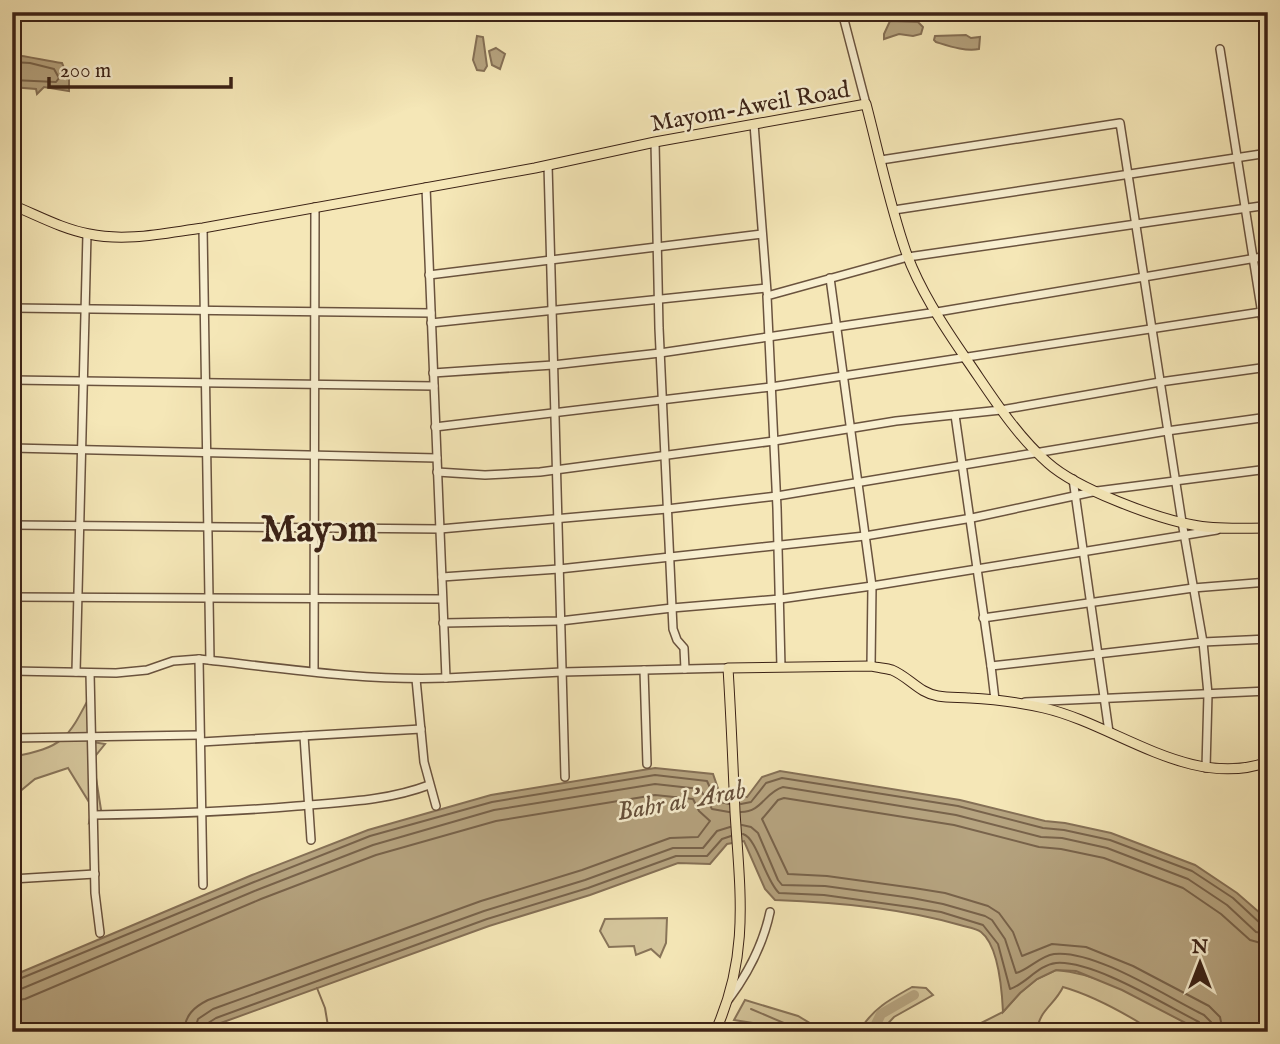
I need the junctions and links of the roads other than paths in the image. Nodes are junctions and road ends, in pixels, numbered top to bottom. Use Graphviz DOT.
graph roads {
  1 [pos="842,12"];
  2 [pos="1220,49"];
  3 [pos="866,104"];
  4 [pos="754,124"];
  5 [pos="655,142"];
  6 [pos="1268,153"];
  7 [pos="1237,158"];
  8 [pos="881,160"];
  9 [pos="548,165"];
  10 [pos="1128,174"];
  11 [pos="426,187"];
  12 [pos="12,205"];
  13 [pos="1268,205"];
  14 [pos="315,207"];
  15 [pos="1245,208"];
  16 [pos="894,210"];
  17 [pos="1135,224"];
  18 [pos="202,228"];
  19 [pos="87,234"];
  20 [pos="762,234"];
  21 [pos="657,247"];
  22 [pos="1268,256"];
  23 [pos="908,257"];
  24 [pos="1253,258"];
  25 [pos="550,260"];
  26 [pos="429,275"];
  27 [pos="1143,277"];
  28 [pos="830,278"];
  29 [pos="767,292"];
  30 [pos="659,301"];
  31 [pos="12,308"];
  32 [pos="85,309"];
  33 [pos="204,310"];
  34 [pos="552,310"];
  35 [pos="314,312"];
  36 [pos="937,312"];
  37 [pos="1265,312"];
  38 [pos="431,313"];
  39 [pos="431,323"];
  40 [pos="837,327"];
  41 [pos="1152,330"];
  42 [pos="769,336"];
  43 [pos="1268,352"];
  44 [pos="660,353"];
  45 [pos="966,359"];
  46 [pos="553,365"];
  47 [pos="1268,367"];
  48 [pos="433,373"];
  49 [pos="844,377"];
  50 [pos="12,380"];
  51 [pos="83,381"];
  52 [pos="205,382"];
  53 [pos="1160,382"];
  54 [pos="314,384"];
  55 [pos="434,386"];
  56 [pos="771,387"];
  57 [pos="662,399"];
  58 [pos="1001,410"];
  59 [pos="555,414"];
  60 [pos="955,415"];
  61 [pos="1268,417"];
  62 [pos="435,427"];
  63 [pos="850,428"];
  64 [pos="1167,431"];
  65 [pos="774,441"];
  66 [pos="12,449"];
  67 [pos="82,450"];
  68 [pos="206,453"];
  69 [pos="1038,454"];
  70 [pos="314,455"];
  71 [pos="665,456"];
  72 [pos="437,458"];
  73 [pos="962,466"];
  74 [pos="556,468"];
  75 [pos="1268,469"];
  76 [pos="437,472"];
  77 [pos="1073,479"];
  78 [pos="1175,482"];
  79 [pos="858,484"];
  80 [pos="1097,491"];
  81 [pos="777,496"];
  82 [pos="1075,496"];
  83 [pos="667,509"];
  84 [pos="558,518"];
  85 [pos="969,519"];
  86 [pos="1182,522"];
  87 [pos="12,525"];
  88 [pos="80,525"];
  89 [pos="208,526"];
  90 [pos="1232,527"];
  91 [pos="314,528"];
  92 [pos="1268,528"];
  93 [pos="440,529"];
  94 [pos="1184,535"];
  95 [pos="865,536"];
  96 [pos="778,545"];
  97 [pos="1083,552"];
  98 [pos="669,558"];
  99 [pos="559,569"];
  100 [pos="976,569"];
  101 [pos="442,577"];
  102 [pos="1268,582"];
  103 [pos="872,586"];
  104 [pos="1193,588"];
  105 [pos="12,597"];
  106 [pos="78,598"];
  107 [pos="209,599"];
  108 [pos="314,599"];
  109 [pos="443,599"];
  110 [pos="780,599"];
  111 [pos="1091,603"];
  112 [pos="672,608"];
  113 [pos="983,618"];
  114 [pos="560,621"];
  115 [pos="443,624"];
  116 [pos="1268,639"];
  117 [pos="1203,642"];
  118 [pos="1098,654"];
  119 [pos="199,659"];
  120 [pos="210,660"];
  121 [pos="871,666"];
  122 [pos="991,666"];
  123 [pos="781,667"];
  124 [pos="728,668"];
  125 [pos="685,669"];
  126 [pos="643,670"];
  127 [pos="12,671"];
  128 [pos="314,671"];
  129 [pos="76,672"];
  130 [pos="562,672"];
  131 [pos="90,673"];
  132 [pos="446,678"];
  133 [pos="416,679"];
  134 [pos="1268,691"];
  135 [pos="1208,694"];
  136 [pos="1104,699"];
  137 [pos="995,701"];
  138 [pos="1010,702"];
  139 [pos="421,729"];
  140 [pos="1109,732"];
  141 [pos="304,736"];
  142 [pos="12,738"];
  143 [pos="91,738"];
  144 [pos="200,738"];
  145 [pos="1268,762"];
  146 [pos="647,764"];
  147 [pos="1206,768"];
  148 [pos="565,776"];
  149 [pos="429,785"];
  150 [pos="309,805"];
  151 [pos="436,806"];
  152 [pos="202,814"];
  153 [pos="94,816"];
  154 [pos="311,840"];
  155 [pos="95,874"];
  156 [pos="12,878"];
  157 [pos="203,884"];
  158 [pos="770,912"];
  159 [pos="100,933"];
  160 [pos="727,1001"];
  161 [pos="715,1032"];
  1 -- 3 [label="street"];
  2 -- 7 [label="street"];
  3 -- 4 [label="main road, Mayom-Aweil Road"];
  3 -- 8 [label="main road, Mayom-Aweil Road"];
  4 -- 5 [label="main road, Mayom-Aweil Road"];
  4 -- 20 [label="street"];
  5 -- 9 [label="main road, Mayom-Aweil Road"];
  5 -- 21 [label="street"];
  6 -- 7 [label="street"];
  7 -- 10 [label="street"];
  7 -- 15 [label="street"];
  8 -- 10 [label="street"];
  8 -- 16 [label="main road, Mayom-Aweil Road"];
  9 -- 11 [label="main road, Mayom-Aweil Road"];
  9 -- 25 [label="street"];
  10 -- 16 [label="street"];
  10 -- 17 [label="street"];
  11 -- 14 [label="main road, Mayom-Aweil Road"];
  11 -- 26 [label="street"];
  12 -- 19 [label="main road, Mayom-Aweil Road"];
  13 -- 15 [label="street"];
  14 -- 18 [label="main road, Mayom-Aweil Road"];
  14 -- 35 [label="street"];
  15 -- 17 [label="street"];
  15 -- 24 [label="street"];
  16 -- 23 [label="main road, Mayom-Aweil Road"];
  17 -- 23 [label="street"];
  17 -- 27 [label="street"];
  18 -- 19 [label="main road, Mayom-Aweil Road"];
  18 -- 33 [label="street"];
  19 -- 32 [label="street"];
  20 -- 21 [label="street"];
  20 -- 29 [label="street"];
  21 -- 25 [label="street"];
  21 -- 30 [label="street"];
  22 -- 24 [label="street"];
  23 -- 28 [label="street"];
  23 -- 36 [label="main road, Mayom-Aweil Road"];
  24 -- 27 [label="street"];
  24 -- 37 [label="street"];
  25 -- 26 [label="street"];
  25 -- 34 [label="street"];
  26 -- 38 [label="street"];
  27 -- 36 [label="street"];
  27 -- 41 [label="street"];
  28 -- 29 [label="street"];
  28 -- 40 [label="street"];
  29 -- 30 [label="street"];
  29 -- 42 [label="street"];
  30 -- 34 [label="street"];
  30 -- 44 [label="street"];
  31 -- 32 [label="street"];
  32 -- 33 [label="street"];
  32 -- 51 [label="street"];
  33 -- 35 [label="street"];
  33 -- 52 [label="street"];
  34 -- 39 [label="street"];
  34 -- 46 [label="street"];
  35 -- 38 [label="street"];
  35 -- 54 [label="street"];
  36 -- 40 [label="street"];
  36 -- 45 [label="main road, Mayom-Aweil Road"];
  37 -- 41 [label="street"];
  37 -- 43 [label="street"];
  38 -- 39 [label="street"];
  39 -- 48 [label="street"];
  40 -- 42 [label="street"];
  40 -- 49 [label="street"];
  41 -- 45 [label="street"];
  41 -- 53 [label="street"];
  42 -- 44 [label="street"];
  42 -- 56 [label="street"];
  44 -- 46 [label="street"];
  44 -- 57 [label="street"];
  45 -- 49 [label="street"];
  45 -- 58 [label="main road, Mayom-Aweil Road"];
  46 -- 48 [label="street"];
  46 -- 59 [label="street"];
  47 -- 53 [label="street"];
  48 -- 55 [label="street"];
  49 -- 56 [label="street"];
  49 -- 63 [label="street"];
  50 -- 51 [label="street"];
  51 -- 52 [label="street"];
  51 -- 67 [label="street"];
  52 -- 54 [label="street"];
  52 -- 68 [label="street"];
  53 -- 58 [label="street"];
  53 -- 64 [label="street"];
  54 -- 55 [label="street"];
  54 -- 70 [label="street"];
  55 -- 62 [label="street"];
  56 -- 57 [label="street"];
  56 -- 65 [label="street"];
  57 -- 59 [label="street"];
  57 -- 71 [label="street"];
  58 -- 60 [label="street"];
  58 -- 69 [label="main road, Mayom-Aweil Road"];
  59 -- 62 [label="street"];
  59 -- 74 [label="street"];
  60 -- 63 [label="street"];
  60 -- 73 [label="street"];
  61 -- 64 [label="street"];
  62 -- 72 [label="street"];
  63 -- 65 [label="street"];
  63 -- 79 [label="street"];
  64 -- 69 [label="street"];
  64 -- 78 [label="street"];
  65 -- 71 [label="street"];
  65 -- 81 [label="street"];
  66 -- 67 [label="street"];
  67 -- 68 [label="street"];
  67 -- 88 [label="street"];
  68 -- 70 [label="street"];
  68 -- 89 [label="street"];
  69 -- 73 [label="street"];
  69 -- 77 [label="main road, Mayom-Aweil Road"];
  70 -- 72 [label="street"];
  70 -- 91 [label="street"];
  71 -- 74 [label="street"];
  71 -- 83 [label="street"];
  72 -- 76 [label="street"];
  73 -- 79 [label="street"];
  73 -- 85 [label="street"];
  74 -- 76 [label="street"];
  74 -- 84 [label="street"];
  75 -- 78 [label="street"];
  76 -- 93 [label="street"];
  77 -- 80 [label="main road, Mayom-Aweil Road"];
  77 -- 82 [label="street"];
  78 -- 80 [label="street"];
  78 -- 86 [label="street"];
  79 -- 81 [label="street"];
  79 -- 95 [label="street"];
  80 -- 82 [label="street"];
  80 -- 86 [label="main road, Mayom-Aweil Road"];
  81 -- 83 [label="street"];
  81 -- 96 [label="street"];
  82 -- 85 [label="street"];
  82 -- 97 [label="street"];
  83 -- 84 [label="street"];
  83 -- 98 [label="street"];
  84 -- 93 [label="street"];
  84 -- 99 [label="street"];
  85 -- 95 [label="street"];
  85 -- 100 [label="street"];
  86 -- 90 [label="main road, Mayom-Aweil Road"];
  86 -- 94 [label="street"];
  87 -- 88 [label="street"];
  88 -- 89 [label="street"];
  88 -- 106 [label="street"];
  89 -- 91 [label="street"];
  89 -- 107 [label="street"];
  90 -- 92 [label="main road, Mayom-Aweil Road"];
  90 -- 94 [label="street"];
  91 -- 93 [label="street"];
  91 -- 108 [label="street"];
  93 -- 101 [label="street"];
  94 -- 97 [label="street"];
  94 -- 104 [label="street"];
  95 -- 96 [label="street"];
  95 -- 103 [label="street"];
  96 -- 98 [label="street"];
  96 -- 110 [label="street"];
  97 -- 100 [label="street"];
  97 -- 111 [label="street"];
  98 -- 99 [label="street"];
  98 -- 112 [label="street"];
  99 -- 101 [label="street"];
  99 -- 114 [label="street"];
  100 -- 103 [label="street"];
  100 -- 113 [label="street"];
  101 -- 109 [label="street"];
  102 -- 104 [label="street"];
  103 -- 110 [label="street"];
  103 -- 121 [label="street"];
  104 -- 111 [label="street"];
  104 -- 117 [label="street"];
  105 -- 106 [label="street"];
  106 -- 107 [label="street"];
  106 -- 129 [label="street"];
  107 -- 108 [label="street"];
  107 -- 120 [label="street"];
  108 -- 109 [label="street"];
  108 -- 128 [label="street"];
  109 -- 115 [label="street"];
  110 -- 112 [label="street"];
  110 -- 123 [label="street"];
  111 -- 113 [label="street"];
  111 -- 118 [label="street"];
  112 -- 114 [label="street"];
  112 -- 125 [label="street"];
  113 -- 122 [label="street"];
  114 -- 115 [label="street"];
  114 -- 130 [label="street"];
  115 -- 132 [label="street"];
  116 -- 117 [label="street"];
  117 -- 118 [label="street"];
  117 -- 135 [label="street"];
  118 -- 122 [label="street"];
  118 -- 136 [label="street"];
  119 -- 120 [label="street"];
  119 -- 131 [label="street"];
  119 -- 144 [label="street"];
  120 -- 128 [label="street"];
  121 -- 123 [label="main road"];
  121 -- 137 [label="main road"];
  122 -- 137 [label="street"];
  123 -- 124 [label="main road"];
  124 -- 125 [label="street"];
  124 -- 160 [label="main road"];
  125 -- 126 [label="street"];
  126 -- 130 [label="street"];
  126 -- 146 [label="street"];
  127 -- 129 [label="street"];
  128 -- 133 [label="street"];
  129 -- 131 [label="street"];
  130 -- 132 [label="street"];
  130 -- 148 [label="street"];
  131 -- 143 [label="street"];
  132 -- 133 [label="street"];
  133 -- 139 [label="street"];
  134 -- 135 [label="street"];
  135 -- 136 [label="street"];
  135 -- 147 [label="street"];
  136 -- 138 [label="street"];
  136 -- 140 [label="street"];
  137 -- 138 [label="main road"];
  138 -- 140 [label="main road"];
  139 -- 141 [label="street"];
  139 -- 149 [label="street"];
  140 -- 147 [label="main road"];
  141 -- 144 [label="street"];
  141 -- 150 [label="street"];
  142 -- 143 [label="street"];
  143 -- 144 [label="street"];
  143 -- 153 [label="street"];
  144 -- 152 [label="street"];
  145 -- 147 [label="main road"];
  149 -- 150 [label="street"];
  149 -- 151 [label="street"];
  150 -- 152 [label="street"];
  150 -- 154 [label="street"];
  152 -- 153 [label="street"];
  152 -- 157 [label="street"];
  153 -- 155 [label="street"];
  155 -- 156 [label="street"];
  155 -- 159 [label="street"];
  158 -- 160 [label="street"];
  160 -- 161 [label="main road"];
}
